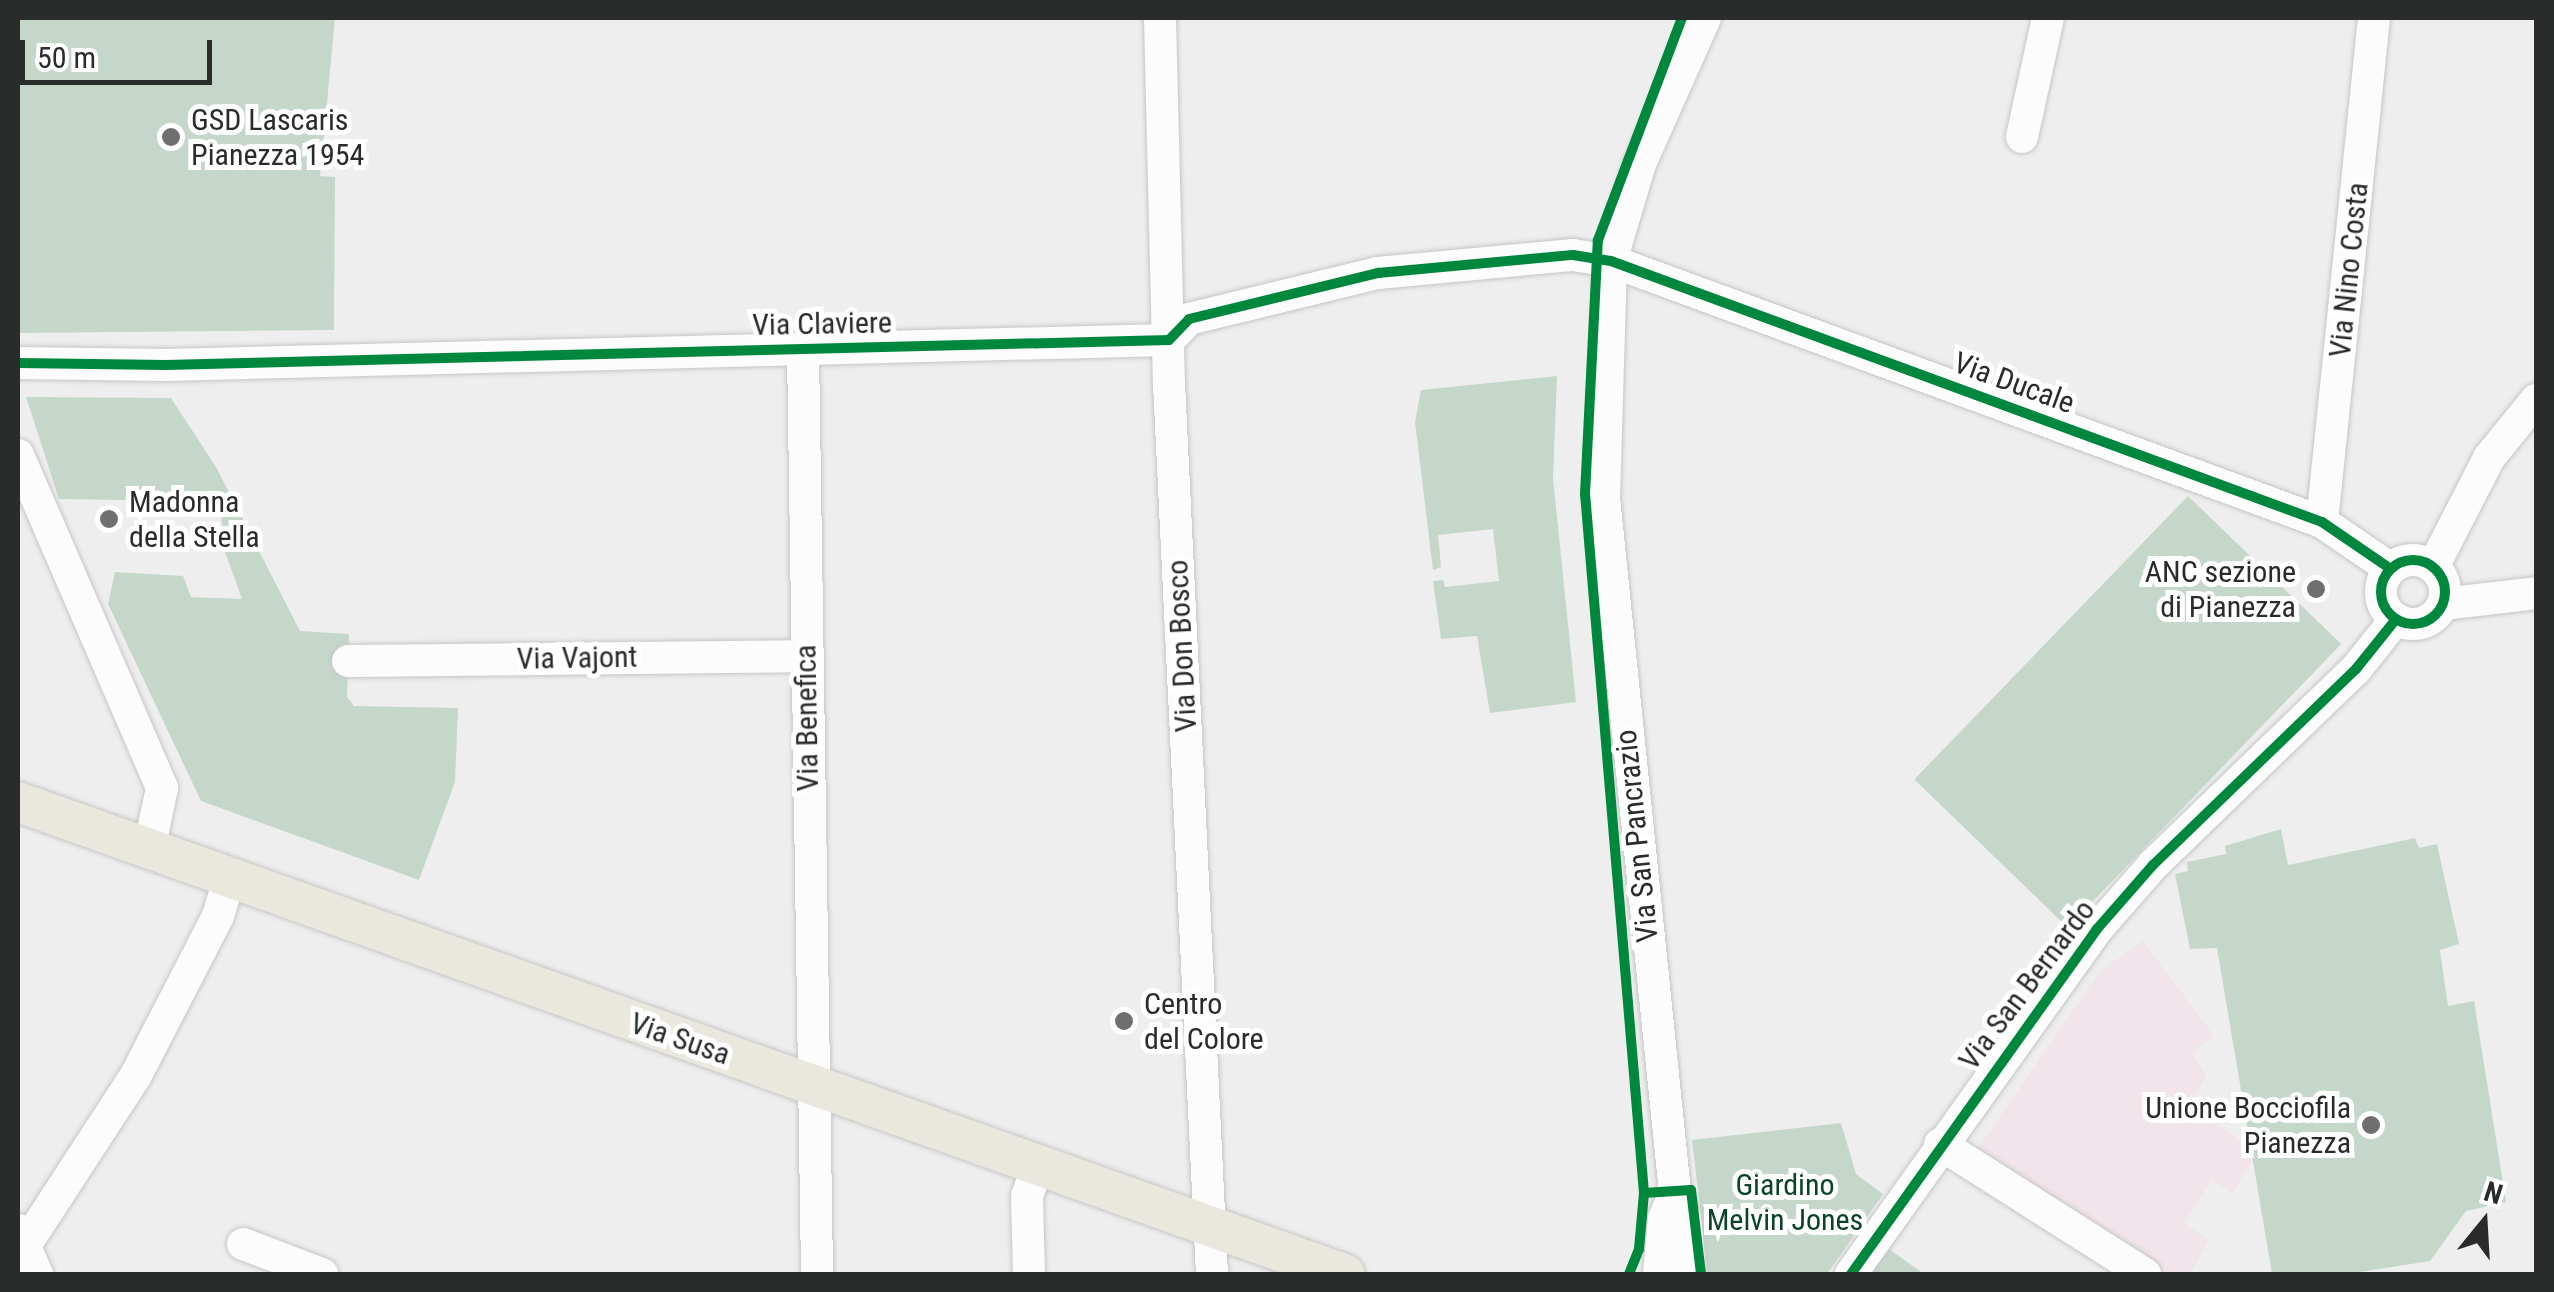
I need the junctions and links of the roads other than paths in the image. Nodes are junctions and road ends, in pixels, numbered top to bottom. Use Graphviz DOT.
graph roads {
  1 [pos="1160,18"];
  2 [pos="1705,18"];
  3 [pos="2048,18"];
  4 [pos="2374,18"];
  5 [pos="2022,137"];
  6 [pos="1611,261"];
  7 [pos="1168,340"];
  8 [pos="803,350"];
  9 [pos="18,362"];
  10 [pos="2536,400"];
  11 [pos="18,455"];
  12 [pos="2322,522"];
  13 [pos="2433,567"];
  14 [pos="2391,568"];
  15 [pos="2536,593"];
  16 [pos="2443,604"];
  17 [pos="2396,620"];
  18 [pos="805,656"];
  19 [pos="348,661"];
  20 [pos="18,802"];
  21 [pos="150,849"];
  22 [pos="229,880"];
  23 [pos="813,1086"];
  24 [pos="1940,1144"];
  25 [pos="1038,1165"];
  26 [pos="1211,1226"];
  27 [pos="22,1237"];
  28 [pos="243,1244"];
  29 [pos="1667,1272"];
  30 [pos="37,1274"];
  31 [pos="322,1274"];
  32 [pos="817,1274"];
  33 [pos="1029,1274"];
  34 [pos="1212,1274"];
  35 [pos="1344,1274"];
  36 [pos="1851,1274"];
  37 [pos="2145,1274"];
  1 -- 7 [label="street, Via Don Bosco"];
  2 -- 6 [label="street, Via San Pancrazio"];
  3 -- 5 [label="street"];
  4 -- 12 [label="street, Via Nino Costa"];
  6 -- 7 [label="street"];
  6 -- 12 [label="street, Via Ducale"];
  6 -- 29 [label="street, Via San Pancrazio"];
  7 -- 8 [label="street, Via Claviere"];
  7 -- 26 [label="street, Via Don Bosco"];
  8 -- 9 [label="street, Via Claviere"];
  8 -- 18 [label="street, Via Benefica"];
  10 -- 13 [label="street"];
  11 -- 21 [label="street"];
  12 -- 14 [label="street, Via Ducale"];
  13 -- 14 [label="street"];
  13 -- 16 [label="street"];
  14 -- 17 [label="street"];
  15 -- 16 [label="street"];
  16 -- 17 [label="street"];
  17 -- 24 [label="street, Via San Bernardo"];
  18 -- 19 [label="street, Via Vajont"];
  18 -- 23 [label="street, Via Benefica"];
  20 -- 21 [label="main road, Via Susa"];
  21 -- 22 [label="main road, Via Susa"];
  22 -- 23 [label="main road, Via Susa"];
  22 -- 27 [label="street"];
  23 -- 25 [label="main road, Via Susa"];
  23 -- 32 [label="street, Via Benefica"];
  24 -- 36 [label="street, Via San Bernardo"];
  24 -- 37 [label="street"];
  25 -- 26 [label="main road, Via Susa"];
  25 -- 33 [label="street"];
  26 -- 34 [label="street, Via Don Bosco"];
  26 -- 35 [label="main road, Via Susa"];
  27 -- 30 [label="street"];
  28 -- 31 [label="street"];
}
